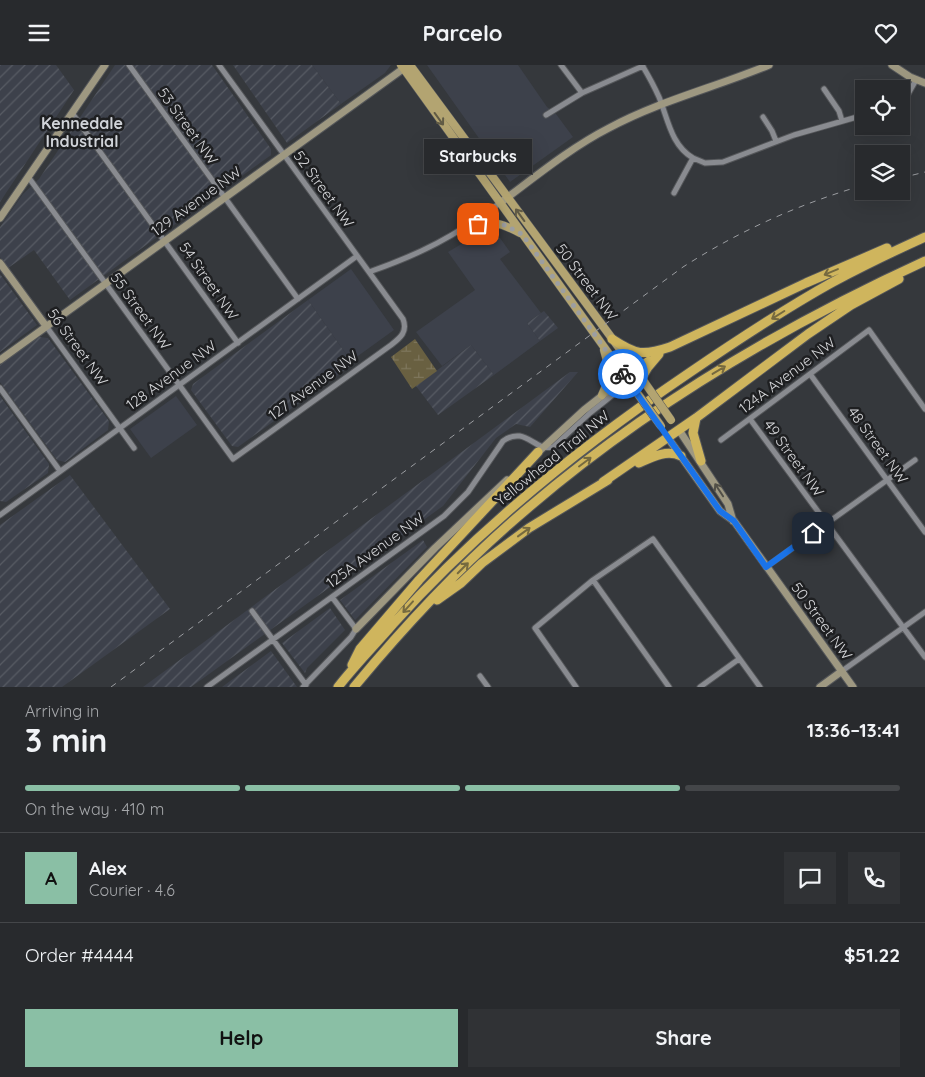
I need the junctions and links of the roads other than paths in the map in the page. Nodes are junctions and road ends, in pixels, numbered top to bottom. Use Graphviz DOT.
graph roads {
  1 [pos="105,65"];
  2 [pos="129,65"];
  3 [pos="219,65"];
  4 [pos="561,65"];
  5 [pos="768,65"];
  6 [pos="892,65"];
  7 [pos="405,66"];
  8 [pos="642,66"];
  9 [pos="916,80"];
  10 [pos="925,83"];
  11 [pos="824,89"];
  12 [pos="910,90"];
  13 [pos="582,93"];
  14 [pos="662,105"];
  15 [pos="72,113"];
  16 [pos="546,115"];
  17 [pos="763,117"];
  18 [pos="855,117"];
  19 [pos="842,121"];
  20 [pos="776,141"];
  21 [pos="284,155"];
  22 [pos="693,158"];
  23 [pos="29,177"];
  24 [pos="674,193"];
  25 [pos="225,198"];
  26 [pos="507,198"];
  27 [pos="500,203"];
  28 [pos="0,218"];
  29 [pos="467,227"];
  30 [pos="522,234"];
  31 [pos="925,236"];
  32 [pos="165,241"];
  33 [pos="357,256"];
  34 [pos="925,262"];
  35 [pos="0,263"];
  36 [pos="369,272"];
  37 [pos="106,283"];
  38 [pos="298,299"];
  39 [pos="46,326"];
  40 [pos="405,329"];
  41 [pos="612,339"];
  42 [pos="238,343"];
  43 [pos="602,344"];
  44 [pos="670,347"];
  45 [pos="0,359"];
  46 [pos="810,374"];
  47 [pos="640,377"];
  48 [pos="179,385"];
  49 [pos="631,385"];
  50 [pos="0,389"];
  51 [pos="602,395"];
  52 [pos="925,409"];
  53 [pos="696,418"];
  54 [pos="750,419"];
  55 [pos="120,429"];
  56 [pos="678,431"];
  57 [pos="668,437"];
  58 [pos="721,440"];
  59 [pos="134,448"];
  60 [pos="541,450"];
  61 [pos="681,455"];
  62 [pos="233,459"];
  63 [pos="915,460"];
  64 [pos="701,461"];
  65 [pos="60,471"];
  66 [pos="887,479"];
  67 [pos="603,482"];
  68 [pos="0,514"];
  69 [pos="734,521"];
  70 [pos="826,523"];
  71 [pos="925,532"];
  72 [pos="766,567"];
  73 [pos="593,581"];
  74 [pos="332,597"];
  75 [pos="252,611"];
  76 [pos="925,612"];
  77 [pos="416,616"];
  78 [pos="904,628"];
  79 [pos="356,629"];
  80 [pos="273,639"];
  81 [pos="925,657"];
  82 [pos="739,659"];
  83 [pos="842,671"];
  84 [pos="346,676"];
  85 [pos="480,676"];
  86 [pos="215,685"];
  87 [pos="305,686"];
  88 [pos="207,687"];
  89 [pos="338,687"];
  90 [pos="354,687"];
  91 [pos="488,687"];
  92 [pos="576,687"];
  93 [pos="668,687"];
  94 [pos="700,687"];
  95 [pos="760,687"];
  96 [pos="820,687"];
  97 [pos="853,687"];
  1 -- 15 [label="street"];
  2 -- 25 [label="street, 53 Street NW"];
  3 -- 21 [label="street, 52 Street NW"];
  4 -- 13 [label="street"];
  5 -- 14 [label="street"];
  6 -- 9 [label="street"];
  7 -- 21 [label="street, 129 Avenue NW"];
  7 -- 26 [label="main road, 50 Street NW"];
  7 -- 27 [label="main road, 50 Street NW, one-way"];
  8 -- 13 [label="street"];
  8 -- 14 [label="street"];
  9 -- 10 [label="street"];
  9 -- 12 [label="street"];
  11 -- 19 [label="street"];
  13 -- 16 [label="street"];
  14 -- 22 [label="street"];
  14 -- 26 [label="street"];
  15 -- 23 [label="street"];
  15 -- 32 [label="street, 54 Street NW"];
  17 -- 20 [label="street"];
  18 -- 19 [label="street"];
  19 -- 20 [label="street"];
  20 -- 22 [label="street"];
  21 -- 25 [label="street, 129 Avenue NW"];
  21 -- 33 [label="street, 52 Street NW"];
  22 -- 24 [label="street"];
  23 -- 28 [label="street"];
  23 -- 37 [label="street, 55 Street NW"];
  25 -- 32 [label="street, 129 Avenue NW"];
  25 -- 38 [label="street, 53 Street NW"];
  26 -- 27 [label="street"];
  41 -- 26 [label="main road, 50 Street NW, one-way"];
  27 -- 29 [label="street"];
  27 -- 30 [label="main road, 50 Street NW"];
  29 -- 30 [label="main road"];
  29 -- 36 [label="street"];
  30 -- 43 [label="main road, 50 Street NW"];
  31 -- 44 [label="highway, one-way"];
  31 -- 84 [label="highway, Yellowhead Trail NW, one-way"];
  32 -- 37 [label="street, 129 Avenue NW"];
  32 -- 42 [label="street, 54 Street NW"];
  33 -- 36 [label="street, 52 Street NW"];
  33 -- 38 [label="street, 128 Avenue NW"];
  34 -- 53 [label="highway"];
  77 -- 34 [label="highway, Yellowhead Trail NW, one-way"];
  35 -- 39 [label="street, 56 Street NW"];
  36 -- 40 [label="street, 52 Street NW"];
  37 -- 39 [label="street, 129 Avenue NW"];
  37 -- 48 [label="street, 55 Street NW"];
  38 -- 42 [label="street, 128 Avenue NW"];
  39 -- 45 [label="street, 129 Avenue NW"];
  39 -- 55 [label="street, 56 Street NW"];
  40 -- 62 [label="street, 127 Avenue NW"];
  41 -- 44 [label="highway"];
  41 -- 47 [label="main road, 50 Street NW"];
  42 -- 48 [label="street, 128 Avenue NW"];
  43 -- 49 [label="main road, 50 Street NW"];
  43 -- 51 [label="main road"];
  44 -- 47 [label="highway"];
  46 -- 52 [label="street, 124A Avenue NW"];
  46 -- 54 [label="street, 124A Avenue NW"];
  46 -- 66 [label="street, 48 Street NW"];
  47 -- 49 [label="highway"];
  47 -- 49 [label="main road"];
  47 -- 56 [label="main road, 50 Street NW, bridge"];
  48 -- 55 [label="street, 128 Avenue NW"];
  48 -- 62 [label="street, 55 Street NW"];
  49 -- 51 [label="street"];
  49 -- 57 [label="main road, 50 Street NW, bridge"];
  49 -- 60 [label="street"];
  50 -- 65 [label="street"];
  51 -- 60 [label="street"];
  53 -- 56 [label="highway"];
  53 -- 64 [label="highway"];
  54 -- 58 [label="street, 124A Avenue NW"];
  54 -- 70 [label="street, 49 Street NW"];
  55 -- 59 [label="street, 56 Street NW"];
  55 -- 65 [label="street, 128 Avenue NW"];
  56 -- 57 [label="highway"];
  56 -- 64 [label="street, 50 Street NW"];
  57 -- 61 [label="street, 50 Street NW"];
  57 -- 67 [label="highway"];
  60 -- 74 [label="street, 125A Avenue NW"];
  60 -- 79 [label="street"];
  60 -- 84 [label="highway"];
  61 -- 67 [label="highway"];
  61 -- 69 [label="street, 50 Street NW"];
  63 -- 66 [label="street"];
  69 -- 64 [label="street, 50 Street NW, one-way"];
  65 -- 68 [label="street, 128 Avenue NW"];
  66 -- 70 [label="street"];
  66 -- 71 [label="street, 48 Street NW"];
  77 -- 67 [label="highway, one-way"];
  69 -- 72 [label="street, 50 Street NW"];
  70 -- 72 [label="street"];
  70 -- 78 [label="street, 49 Street NW"];
  72 -- 83 [label="street, 50 Street NW"];
  73 -- 82 [label="street"];
  73 -- 92 [label="street"];
  73 -- 93 [label="street"];
  74 -- 79 [label="street"];
  74 -- 80 [label="street, 125A Avenue NW"];
  75 -- 80 [label="street"];
  76 -- 78 [label="street"];
  77 -- 90 [label="highway, Yellowhead Trail NW"];
  78 -- 81 [label="street, 49 Street NW"];
  78 -- 83 [label="street"];
  79 -- 87 [label="street"];
  80 -- 86 [label="street, 125A Avenue NW"];
  80 -- 87 [label="street"];
  82 -- 94 [label="street"];
  82 -- 95 [label="street"];
  83 -- 96 [label="street"];
  83 -- 97 [label="street, 50 Street NW"];
  84 -- 89 [label="highway, Yellowhead Trail NW"];
  85 -- 91 [label="street"];
  86 -- 88 [label="street, 125A Avenue NW"];
}
